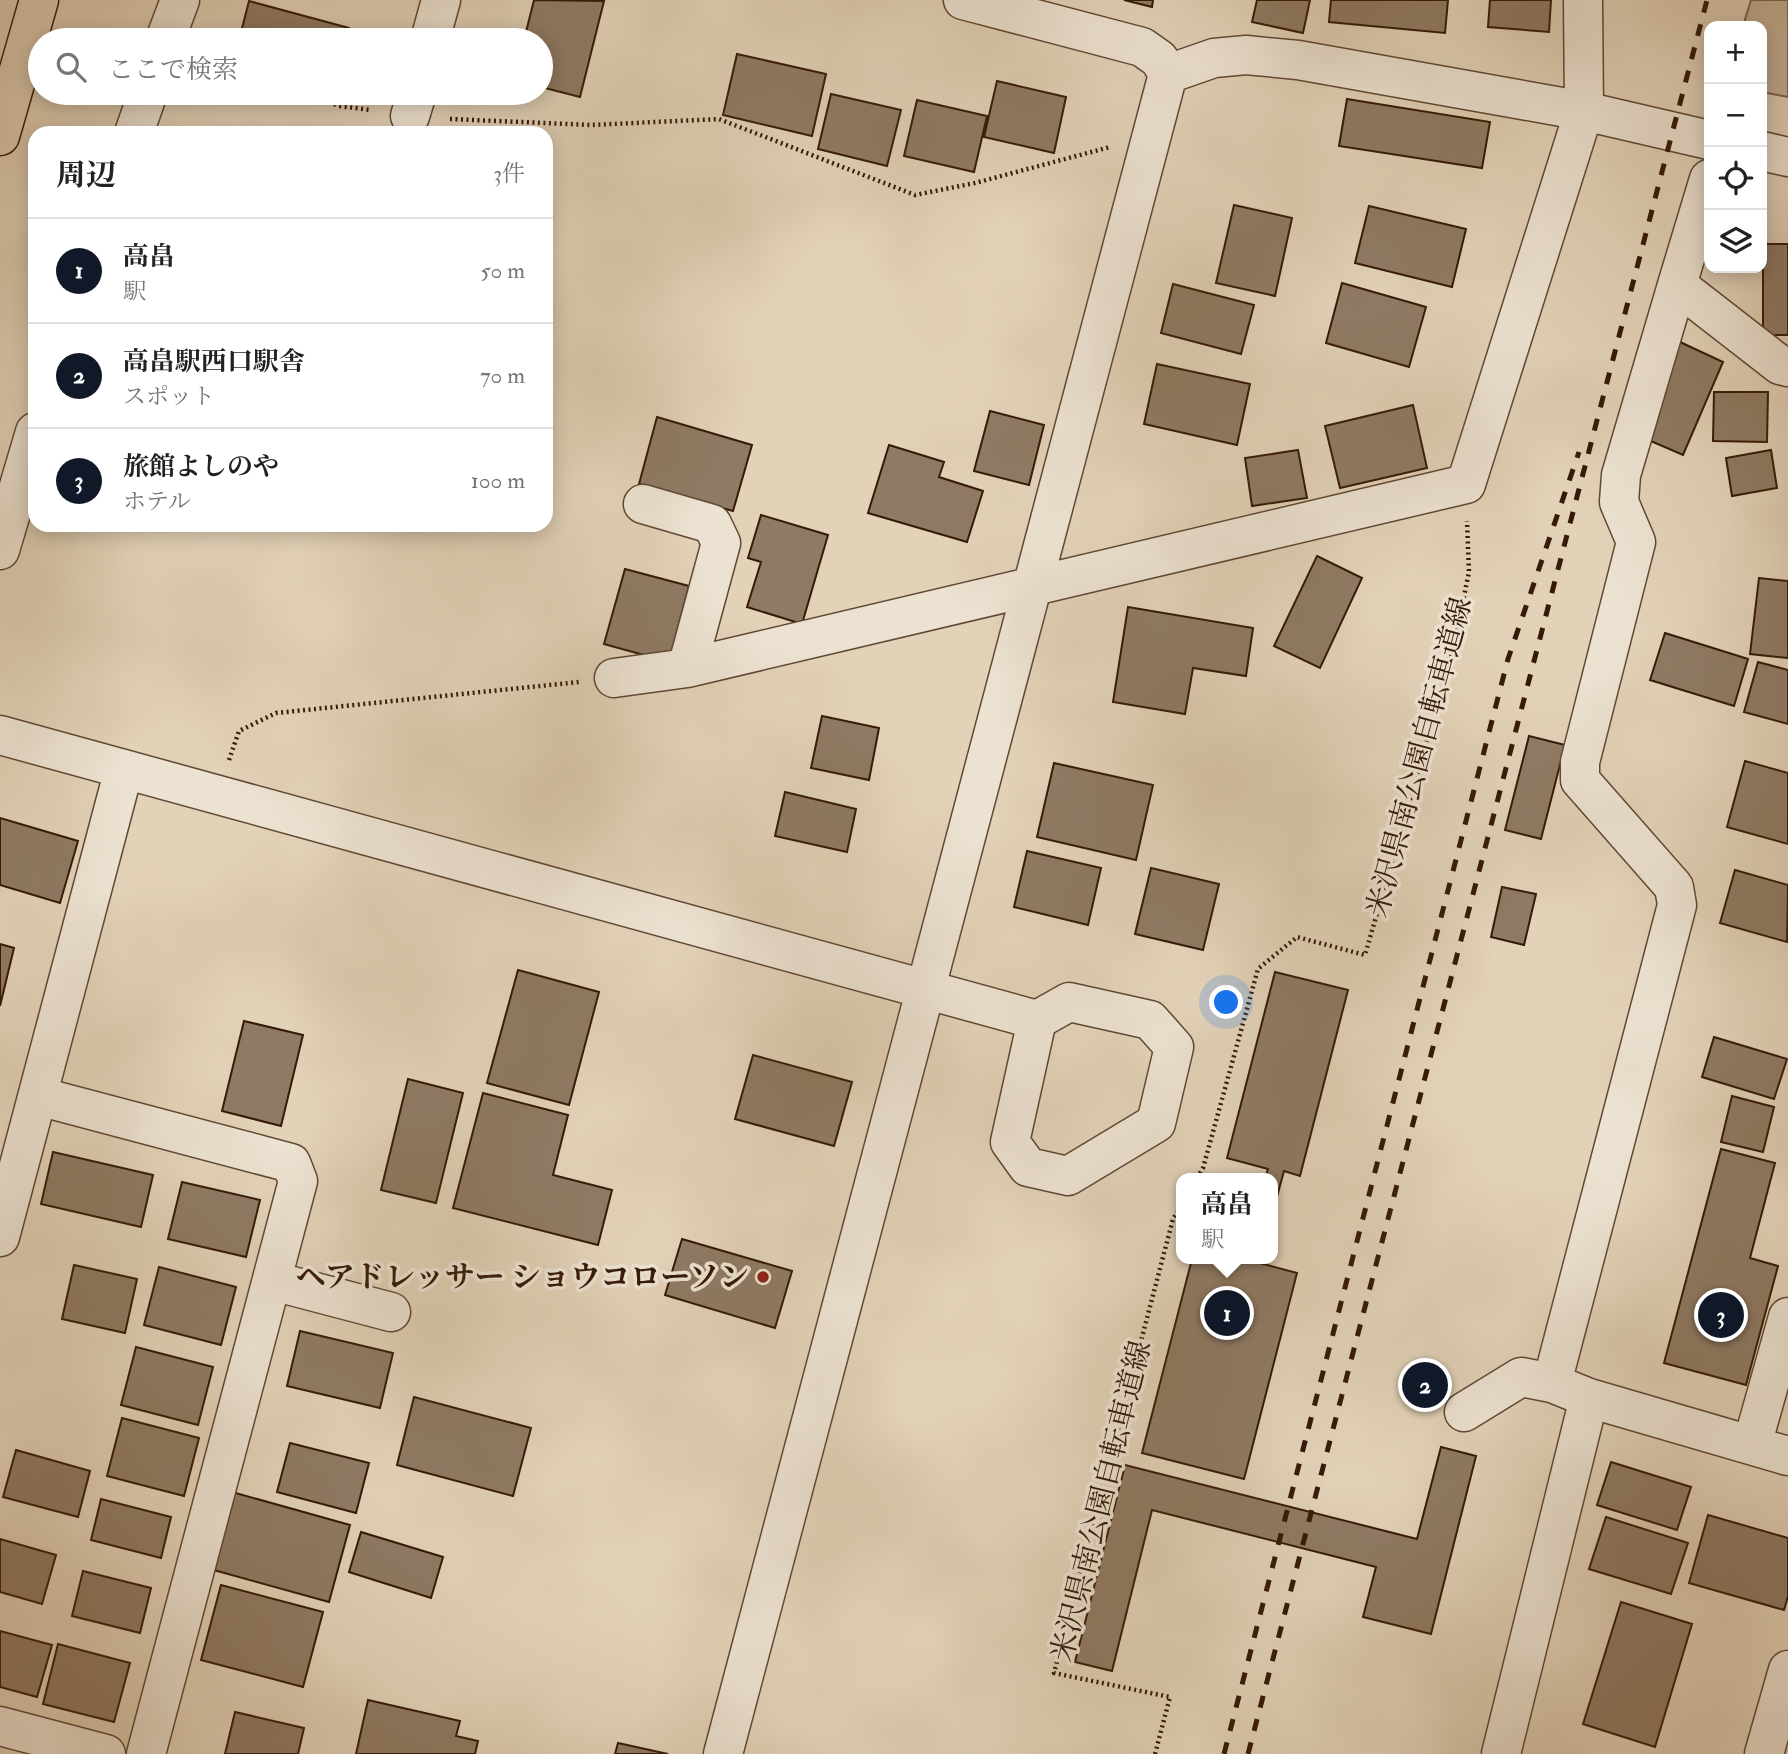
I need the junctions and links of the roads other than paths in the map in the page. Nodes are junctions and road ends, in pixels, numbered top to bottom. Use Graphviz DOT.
graph roads {
  1 [pos="39,0"];
  2 [pos="180,0"];
  3 [pos="441,0"];
  4 [pos="963,0"];
  5 [pos="1583,0"];
  6 [pos="1021,8"];
  7 [pos="31,28"];
  8 [pos="170,28"];
  9 [pos="433,28"];
  10 [pos="28,38"];
  11 [pos="1168,74"];
  12 [pos="144,105"];
  13 [pos="1584,111"];
  14 [pos="136,126"];
  15 [pos="0,136"];
  16 [pos="1704,139"];
  17 [pos="1767,152"];
  18 [pos="1788,157"];
  19 [pos="1704,196"];
  20 [pos="1677,285"];
  21 [pos="1788,367"];
  22 [pos="28,456"];
  23 [pos="643,504"];
  24 [pos="0,550"];
  25 [pos="1033,587"];
  26 [pos="687,668"];
  27 [pos="614,678"];
  28 [pos="0,735"];
  29 [pos="124,769"];
  30 [pos="924,990"];
  31 [pos="1037,1020"];
  32 [pos="38,1096"];
  33 [pos="0,1237"];
  34 [pos="273,1281"];
  35 [pos="391,1312"];
  36 [pos="1788,1317"];
  37 [pos="1552,1383"];
  38 [pos="1589,1398"];
  39 [pos="1464,1412"];
  40 [pos="1752,1445"];
  41 [pos="1788,1456"];
  42 [pos="1788,1670"];
  43 [pos="0,1726"];
  44 [pos="107,1754"];
  45 [pos="146,1754"];
  46 [pos="723,1754"];
  47 [pos="1502,1754"];
  48 [pos="1764,1754"];
  1 -- 7 [label="highway"];
  2 -- 8 [label="street"];
  3 -- 9 [label="street"];
  4 -- 6 [label="street"];
  5 -- 13 [label="street"];
  6 -- 11 [label="street"];
  10 -- 15 [label="highway"];
  11 -- 13 [label="street"];
  11 -- 25 [label="street"];
  12 -- 14 [label="street"];
  13 -- 16 [label="street"];
  13 -- 25 [label="street"];
  17 -- 18 [label="street"];
  19 -- 20 [label="street"];
  20 -- 21 [label="street"];
  20 -- 37 [label="street"];
  22 -- 24 [label="street"];
  23 -- 26 [label="street"];
  25 -- 26 [label="street"];
  25 -- 30 [label="street"];
  26 -- 27 [label="street"];
  28 -- 29 [label="street"];
  29 -- 30 [label="street"];
  29 -- 32 [label="street"];
  30 -- 31 [label="street"];
  30 -- 46 [label="street"];
  31 -- 31 [label="street"];
  32 -- 33 [label="street"];
  32 -- 34 [label="street"];
  34 -- 35 [label="street"];
  34 -- 45 [label="street"];
  36 -- 40 [label="street"];
  37 -- 38 [label="street"];
  37 -- 39 [label="street"];
  38 -- 40 [label="street"];
  38 -- 47 [label="street"];
  40 -- 41 [label="street"];
  42 -- 48 [label="street"];
  43 -- 44 [label="street"];
}
